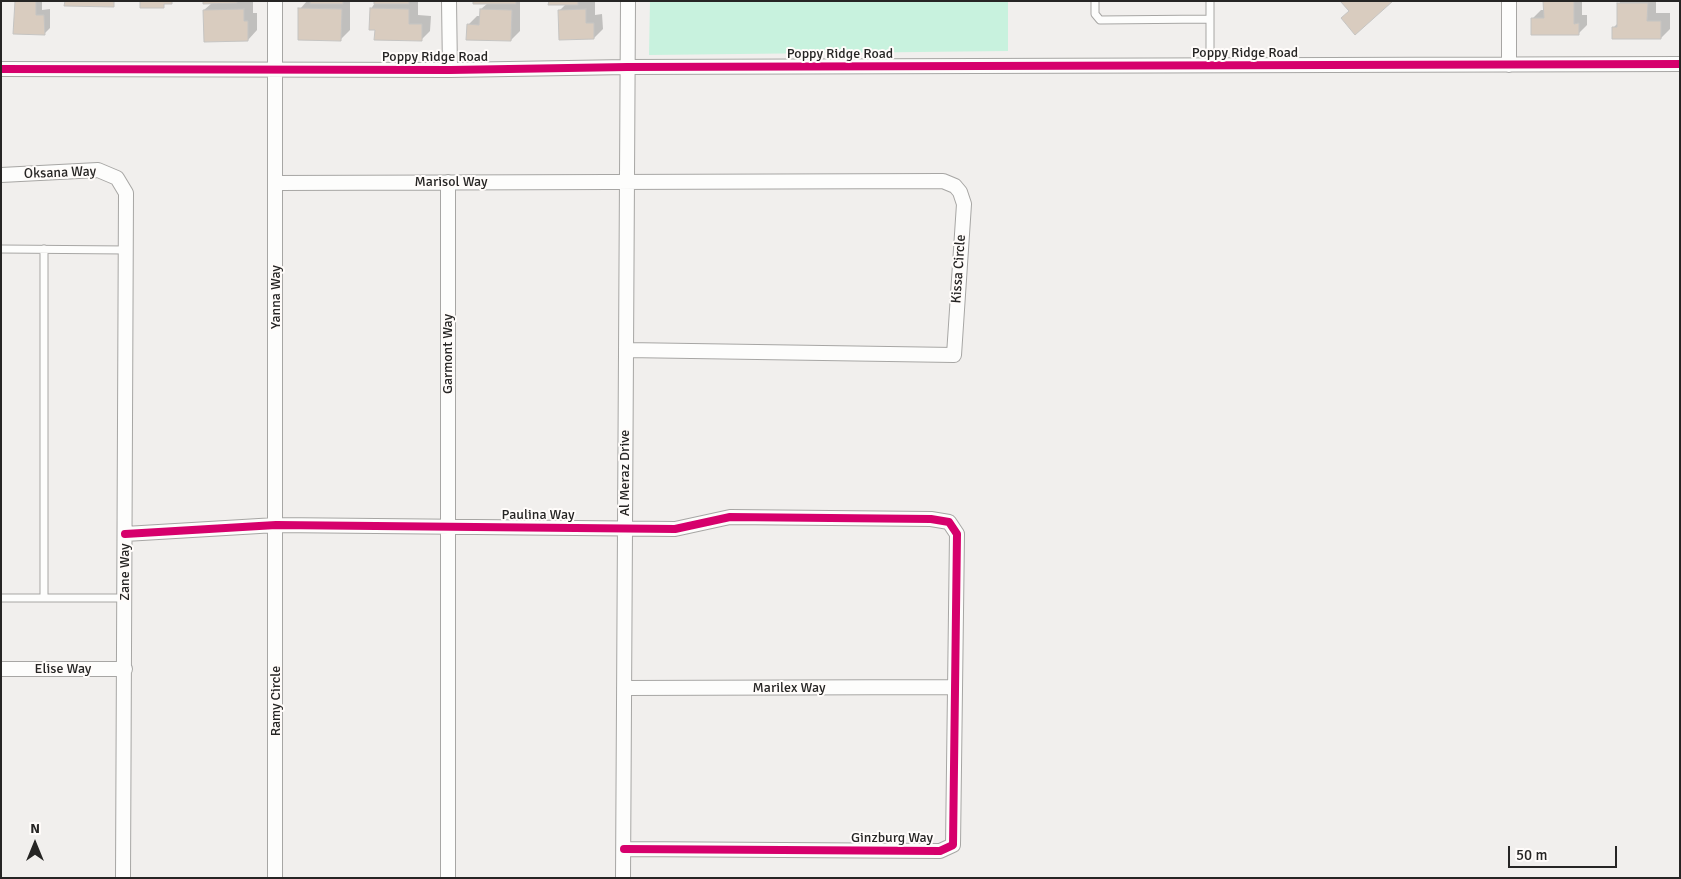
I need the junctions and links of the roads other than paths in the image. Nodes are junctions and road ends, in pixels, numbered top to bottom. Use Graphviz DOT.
graph roads {
  1 [pos="275,1"];
  2 [pos="449,1"];
  3 [pos="628,1"];
  4 [pos="1095,1"];
  5 [pos="1210,1"];
  6 [pos="1508,1"];
  7 [pos="1210,19"];
  8 [pos="1680,64"];
  9 [pos="1509,65"];
  10 [pos="1210,66"];
  11 [pos="627,67"];
  12 [pos="1,69"];
  13 [pos="276,70"];
  14 [pos="450,70"];
  15 [pos="1,175"];
  16 [pos="117,178"];
  17 [pos="448,182"];
  18 [pos="627,182"];
  19 [pos="276,183"];
  20 [pos="1,249"];
  21 [pos="44,249"];
  22 [pos="127,250"];
  23 [pos="626,350"];
  24 [pos="949,522"];
  25 [pos="276,525"];
  26 [pos="448,526"];
  27 [pos="625,528"];
  28 [pos="125,534"];
  29 [pos="1,598"];
  30 [pos="44,598"];
  31 [pos="125,598"];
  32 [pos="1,669"];
  33 [pos="125,669"];
  34 [pos="954,687"];
  35 [pos="624,688"];
  36 [pos="624,849"];
  37 [pos="123,878"];
  38 [pos="276,878"];
  39 [pos="448,878"];
  40 [pos="623,878"];
  1 -- 13 [label="street, Yanna Way"];
  2 -- 14 [label="street"];
  3 -- 11 [label="street, Al Meraz Drive"];
  4 -- 7 [label="lane"];
  5 -- 7 [label="lane"];
  6 -- 9 [label="street"];
  7 -- 10 [label="lane"];
  8 -- 9 [label="street, Poppy Ridge Road"];
  9 -- 10 [label="street, Poppy Ridge Road"];
  10 -- 11 [label="street, Poppy Ridge Road"];
  11 -- 14 [label="street, Poppy Ridge Road"];
  11 -- 18 [label="street, Al Meraz Drive"];
  12 -- 13 [label="street, Poppy Ridge Road"];
  13 -- 14 [label="street, Poppy Ridge Road"];
  13 -- 19 [label="street, Yanna Way"];
  15 -- 16 [label="street, Oksana Way"];
  16 -- 22 [label="street, Zane Way"];
  17 -- 18 [label="street, Marisol Way"];
  17 -- 19 [label="street, Marisol Way"];
  17 -- 26 [label="street, Garmont Way"];
  18 -- 23 [label="street, Al Meraz Drive"];
  18 -- 23 [label="street, Kissa Circle"];
  19 -- 25 [label="street, Yanna Way"];
  20 -- 21 [label="lane"];
  21 -- 22 [label="lane"];
  21 -- 30 [label="lane"];
  22 -- 28 [label="street, Zane Way"];
  23 -- 27 [label="street, Al Meraz Drive"];
  24 -- 27 [label="street, Paulina Way"];
  24 -- 34 [label="street, Ginzburg Way"];
  25 -- 26 [label="street, Paulina Way"];
  25 -- 28 [label="street, Paulina Way"];
  25 -- 38 [label="street, Ramy Circle"];
  26 -- 27 [label="street, Paulina Way"];
  26 -- 39 [label="street"];
  27 -- 35 [label="street, Al Meraz Drive"];
  28 -- 31 [label="street, Zane Way"];
  29 -- 30 [label="lane"];
  30 -- 31 [label="lane"];
  31 -- 33 [label="street, Zane Way"];
  32 -- 33 [label="street, Elise Way"];
  33 -- 37 [label="street, Zane Way"];
  34 -- 35 [label="street, Marilex Way"];
  34 -- 36 [label="street, Ginzburg Way"];
  35 -- 36 [label="street, Al Meraz Drive"];
  36 -- 40 [label="street, Al Meraz Drive"];
}
